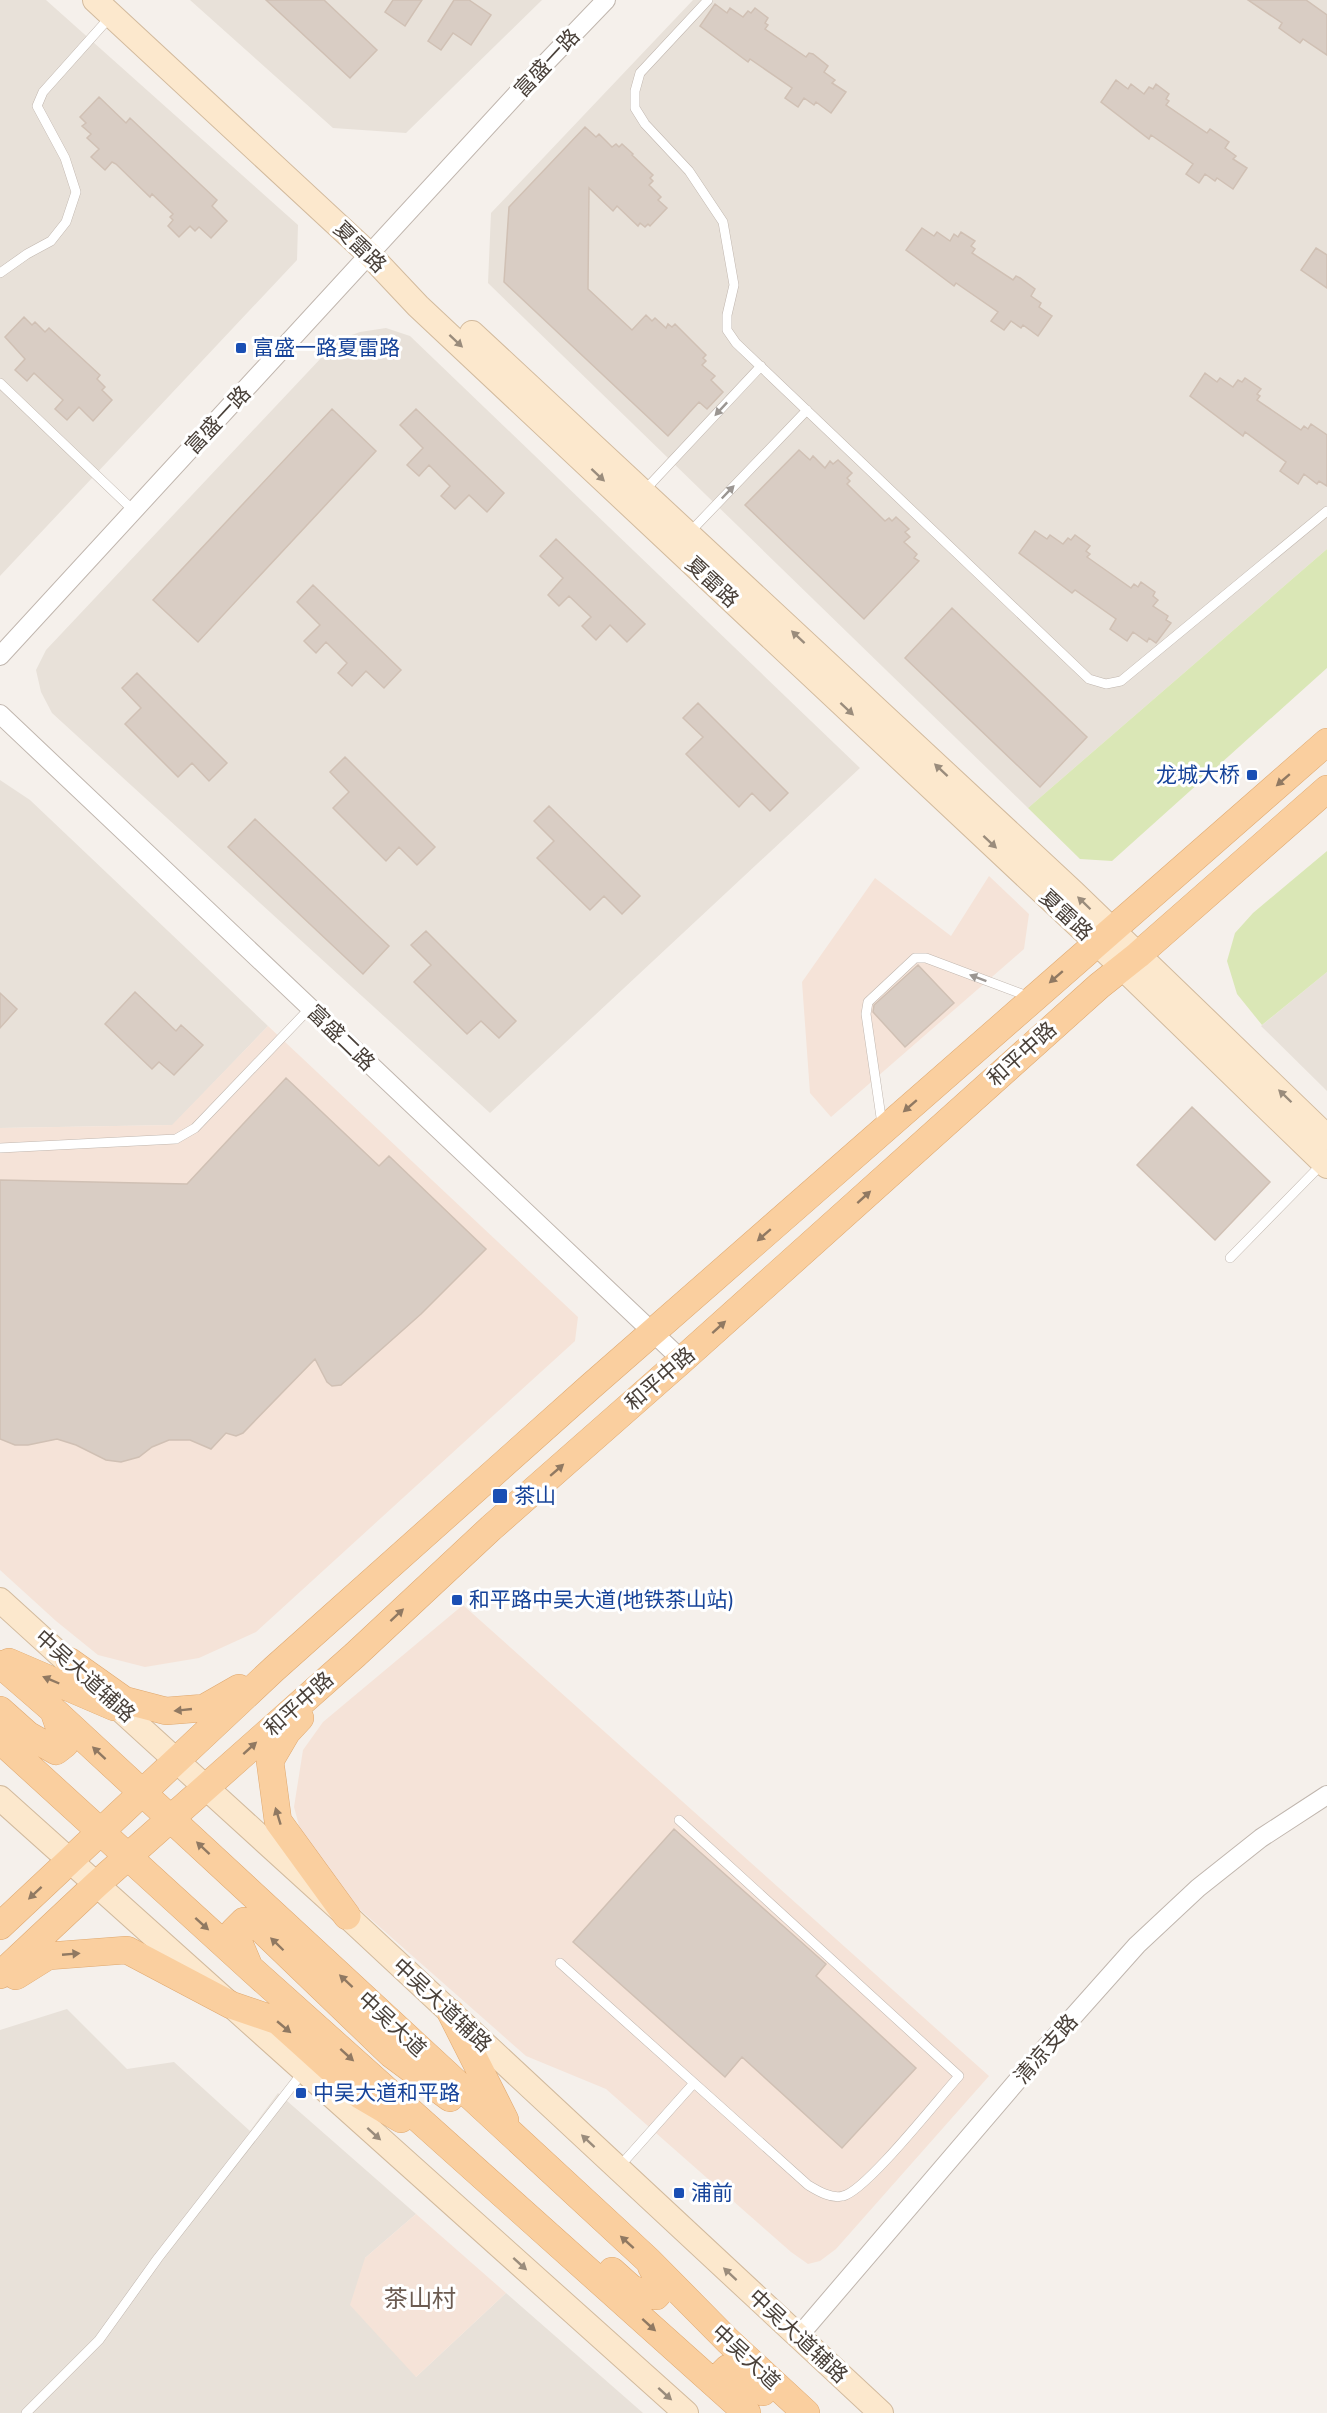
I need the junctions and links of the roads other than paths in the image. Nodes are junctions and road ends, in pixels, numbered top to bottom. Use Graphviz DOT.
graph roads {
  1 [pos="606,0"];
  2 [pos="708,0"];
  3 [pos="107,5"];
  4 [pos="374,251"];
  5 [pos="0,273"];
  6 [pos="761,366"];
  7 [pos="0,383"];
  8 [pos="807,410"];
  9 [pos="643,492"];
  10 [pos="1327,510"];
  11 [pos="134,511"];
  12 [pos="688,534"];
  13 [pos="0,656"];
  14 [pos="0,714"];
  15 [pos="1327,742"];
  16 [pos="1327,789"];
  17 [pos="1103,936"];
  18 [pos="1130,961"];
  19 [pos="1032,998"];
  20 [pos="310,1008"];
  21 [pos="883,1129"];
  22 [pos="1327,1137"];
  23 [pos="0,1148"];
  24 [pos="1325,1165"];
  25 [pos="1230,1258"];
  26 [pos="651,1333"];
  27 [pos="682,1360"];
  28 [pos="0,1600"];
  29 [pos="355,1655"];
  30 [pos="0,1658"];
  31 [pos="69,1661"];
  32 [pos="0,1664"];
  33 [pos="274,1669"];
  34 [pos="0,1710"];
  35 [pos="53,1710"];
  36 [pos="124,1711"];
  37 [pos="0,1740"];
  38 [pos="177,1760"];
  39 [pos="206,1787"];
  40 [pos="142,1792"];
  41 [pos="1327,1795"];
  42 [pos="0,1797"];
  43 [pos="171,1818"];
  44 [pos="679,1820"];
  45 [pos="100,1832"];
  46 [pos="128,1857"];
  47 [pos="70,1860"];
  48 [pos="96,1884"];
  49 [pos="347,1916"];
  50 [pos="0,1926"];
  51 [pos="560,1964"];
  52 [pos="250,1968"];
  53 [pos="0,1975"];
  54 [pos="0,1986"];
  55 [pos="231,2005"];
  56 [pos="451,2013"];
  57 [pos="304,2070"];
  58 [pos="694,2083"];
  59 [pos="380,2085"];
  60 [pos="514,2137"];
  61 [pos="456,2152"];
  62 [pos="618,2169"];
  63 [pos="563,2184"];
  64 [pos="649,2261"];
  65 [pos="798,2337"];
  66 [pos="738,2405"];
  67 [pos="26,2413"];
  68 [pos="686,2413"];
  69 [pos="786,2413"];
  70 [pos="806,2413"];
  71 [pos="881,2413"];
  1 -- 4 [label="street, 富盛一路"];
  2 -- 6 [label="lane"];
  3 -- 4 [label="street, 夏雷路"];
  3 -- 5 [label="lane"];
  4 -- 9 [label="street, 夏雷路"];
  4 -- 11 [label="street, 富盛一路"];
  4 -- 17 [label="street, 夏雷路, one-way"];
  6 -- 8 [label="lane"];
  6 -- 9 [label="lane, one-way"];
  7 -- 11 [label="lane"];
  8 -- 10 [label="lane"];
  12 -- 8 [label="lane, one-way"];
  9 -- 12 [label="street, 夏雷路"];
  11 -- 13 [label="street, 富盛一路"];
  17 -- 12 [label="street, 夏雷路, one-way"];
  14 -- 20 [label="street, 富盛二路"];
  15 -- 17 [label="main road, 和平中路, one-way"];
  16 -- 18 [label="main road, 和平中路"];
  17 -- 18 [label="street, 夏雷路"];
  17 -- 19 [label="main road, 和平中路, one-way"];
  22 -- 18 [label="street, 夏雷路, one-way"];
  18 -- 24 [label="street, 夏雷路"];
  27 -- 18 [label="main road, 和平中路, one-way"];
  19 -- 21 [label="main road, 和平中路, one-way"];
  19 -- 21 [label="lane, one-way"];
  20 -- 23 [label="lane"];
  20 -- 26 [label="street, 富盛二路"];
  21 -- 26 [label="main road, 和平中路, one-way"];
  24 -- 25 [label="lane"];
  26 -- 27 [label="street, 富盛二路"];
  26 -- 33 [label="main road, 和平中路"];
  29 -- 27 [label="main road, 和平中路, one-way"];
  28 -- 31 [label="street, 中吴大道辅路"];
  39 -- 29 [label="main road, 和平中路, one-way"];
  49 -- 29 [label="main road, one-way"];
  36 -- 30 [label="main road, one-way"];
  33 -- 31 [label="main road, one-way"];
  31 -- 36 [label="street, 中吴大道辅路"];
  32 -- 35 [label="main road, 中吴大道"];
  33 -- 38 [label="main road, 和平中路"];
  34 -- 35 [label="main road"];
  40 -- 35 [label="main road, 中吴大道, one-way"];
  36 -- 38 [label="street, 中吴大道辅路"];
  37 -- 45 [label="main road, 中吴大道"];
  38 -- 39 [label="street, 中吴大道辅路"];
  38 -- 40 [label="main road, 和平中路"];
  39 -- 43 [label="main road, 和平中路"];
  39 -- 49 [label="street, 中吴大道辅路"];
  40 -- 43 [label="main road, 中吴大道"];
  40 -- 45 [label="main road, 和平中路"];
  41 -- 65 [label="street, 清凉支路"];
  42 -- 47 [label="street"];
  43 -- 46 [label="main road, 和平中路"];
  60 -- 43 [label="main road, 中吴大道, one-way"];
  44 -- 58 [label="lane"];
  45 -- 46 [label="main road, 中吴大道"];
  45 -- 47 [label="main road, 和平中路"];
  46 -- 48 [label="main road, 和平中路"];
  46 -- 52 [label="main road, 中吴大道, one-way"];
  47 -- 48 [label="street"];
  47 -- 50 [label="main road, 和平中路, one-way"];
  48 -- 53 [label="main road, 和平中路"];
  48 -- 55 [label="street"];
  49 -- 56 [label="street, 中吴大道辅路"];
  51 -- 58 [label="lane"];
  52 -- 59 [label="main road, 中吴大道, one-way"];
  63 -- 52 [label="main road, one-way"];
  54 -- 55 [label="main road, one-way"];
  55 -- 57 [label="street"];
  55 -- 61 [label="main road, one-way"];
  56 -- 60 [label="main road"];
  62 -- 56 [label="street, 中吴大道辅路, one-way"];
  57 -- 67 [label="lane"];
  57 -- 68 [label="street, one-way"];
  58 -- 62 [label="lane"];
  59 -- 61 [label="main road, 中吴大道"];
  59 -- 64 [label="main road"];
  60 -- 63 [label="main road, 中吴大道"];
  61 -- 66 [label="main road, 中吴大道, one-way"];
  65 -- 62 [label="street, 中吴大道辅路, one-way"];
  64 -- 63 [label="main road, 中吴大道, one-way"];
  64 -- 70 [label="main road, 中吴大道"];
  65 -- 71 [label="street, 中吴大道辅路"];
  66 -- 69 [label="main road"];
}
